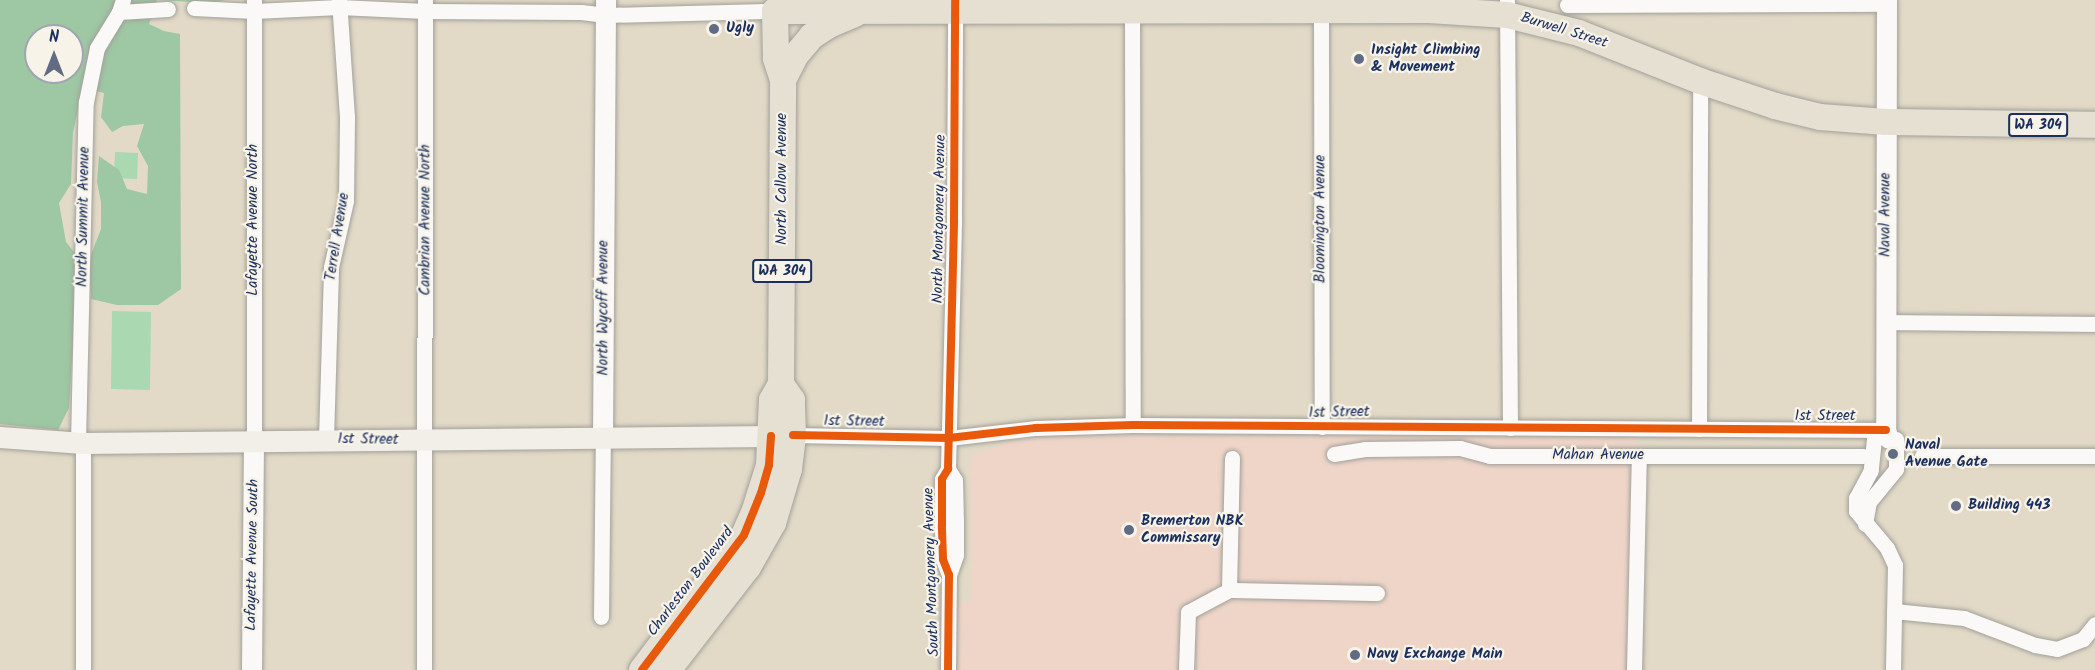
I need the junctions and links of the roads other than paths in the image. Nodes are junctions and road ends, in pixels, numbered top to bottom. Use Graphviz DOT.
graph roads {
  1 [pos="1887,2"];
  2 [pos="339,3"];
  3 [pos="254,5"];
  4 [pos="425,5"];
  5 [pos="1429,5"];
  6 [pos="1567,5"];
  7 [pos="121,6"];
  8 [pos="513,6"];
  9 [pos="955,6"];
  10 [pos="1266,6"];
  11 [pos="1507,7"];
  12 [pos="194,8"];
  13 [pos="606,8"];
  14 [pos="168,9"];
  15 [pos="776,11"];
  16 [pos="862,11"];
  17 [pos="1132,11"];
  18 [pos="1321,11"];
  19 [pos="783,80"];
  20 [pos="1700,81"];
  21 [pos="1886,122"];
  22 [pos="2095,125"];
  23 [pos="1886,322"];
  24 [pos="2095,324"];
  25 [pos="1133,425"];
  26 [pos="1322,427"];
  27 [pos="1510,428"];
  28 [pos="1699,429"];
  29 [pos="782,436"];
  30 [pos="0,437"];
  31 [pos="1886,437"];
  32 [pos="949,438"];
  33 [pos="326,439"];
  34 [pos="254,440"];
  35 [pos="603,440"];
  36 [pos="425,441"];
  37 [pos="81,442"];
  38 [pos="1334,454"];
  39 [pos="1639,456"];
  40 [pos="1863,456"];
  41 [pos="1922,456"];
  42 [pos="2095,456"];
  43 [pos="1232,458"];
  44 [pos="1865,524"];
  45 [pos="1229,590"];
  46 [pos="1377,593"];
  47 [pos="1894,611"];
  48 [pos="601,617"];
  49 [pos="2095,624"];
  50 [pos="83,670"];
  51 [pos="252,670"];
  52 [pos="424,670"];
  53 [pos="642,670"];
  54 [pos="668,670"];
  55 [pos="948,670"];
  56 [pos="1186,670"];
  57 [pos="1634,670"];
  58 [pos="1893,670"];
  1 -- 6 [label="street"];
  1 -- 21 [label="street, Naval Avenue"];
  2 -- 3 [label="street, Burwell Street"];
  2 -- 4 [label="street, Burwell Street"];
  2 -- 33 [label="street, Terrell Avenue"];
  3 -- 12 [label="street, Burwell Street"];
  3 -- 34 [label="street, Lafayette Avenue North"];
  4 -- 8 [label="street, Burwell Street"];
  4 -- 36 [label="street, Cambrian Avenue North"];
  5 -- 11 [label="highway, Burwell Street / WA 304"];
  5 -- 18 [label="highway, Burwell Street / WA 304"];
  7 -- 14 [label="street"];
  7 -- 37 [label="street, North Summit Avenue"];
  8 -- 13 [label="street, Burwell Street"];
  9 -- 16 [label="highway, Burwell Street / WA 304"];
  9 -- 17 [label="highway, Burwell Street / WA 304"];
  9 -- 32 [label="street, North Montgomery Avenue"];
  10 -- 17 [label="highway, Burwell Street / WA 304"];
  10 -- 18 [label="highway, Burwell Street / WA 304"];
  11 -- 20 [label="highway, Burwell Street / WA 304"];
  11 -- 27 [label="street"];
  13 -- 15 [label="street, Burwell Street"];
  13 -- 35 [label="street, North Wycoff Avenue"];
  15 -- 16 [label="highway, Burwell Street / WA 304"];
  15 -- 19 [label="highway, North Callow Avenue / WA 304"];
  16 -- 19 [label="highway, WA 304"];
  17 -- 25 [label="street"];
  18 -- 26 [label="street, Bloomington Avenue"];
  19 -- 29 [label="highway, North Callow Avenue / WA 304"];
  20 -- 21 [label="highway, Burwell Street / WA 304"];
  20 -- 28 [label="street"];
  21 -- 22 [label="highway, Burwell Street / WA 304"];
  21 -- 23 [label="street, Naval Avenue"];
  23 -- 24 [label="street"];
  23 -- 31 [label="street, Naval Avenue"];
  25 -- 26 [label="street, 1st Street"];
  25 -- 32 [label="street, 1st Street"];
  26 -- 27 [label="street, 1st Street"];
  27 -- 28 [label="street, 1st Street"];
  28 -- 31 [label="street, 1st Street"];
  29 -- 32 [label="street, 1st Street"];
  29 -- 35 [label="main road, 1st Street"];
  29 -- 53 [label="highway, Charleston Boulevard / WA 304"];
  29 -- 54 [label="highway, WA 304"];
  30 -- 37 [label="main road, 1st Street"];
  31 -- 44 [label="street"];
  31 -- 44 [label="street"];
  32 -- 55 [label="street, South Montgomery Avenue"];
  33 -- 34 [label="main road, 1st Street"];
  33 -- 36 [label="main road, 1st Street"];
  34 -- 37 [label="main road, 1st Street"];
  34 -- 51 [label="street, Lafayette Avenue South"];
  35 -- 36 [label="main road, 1st Street"];
  35 -- 48 [label="street, North Wycoff Avenue"];
  36 -- 52 [label="street, Cambrian Avenue North"];
  37 -- 50 [label="street, North Summit Avenue"];
  38 -- 39 [label="street, Mahan Avenue"];
  39 -- 40 [label="street, Mahan Avenue"];
  39 -- 57 [label="street"];
  41 -- 42 [label="street"];
  43 -- 45 [label="street"];
  44 -- 47 [label="street"];
  45 -- 46 [label="street"];
  45 -- 56 [label="street"];
  47 -- 49 [label="street"];
  47 -- 58 [label="street"];
}
